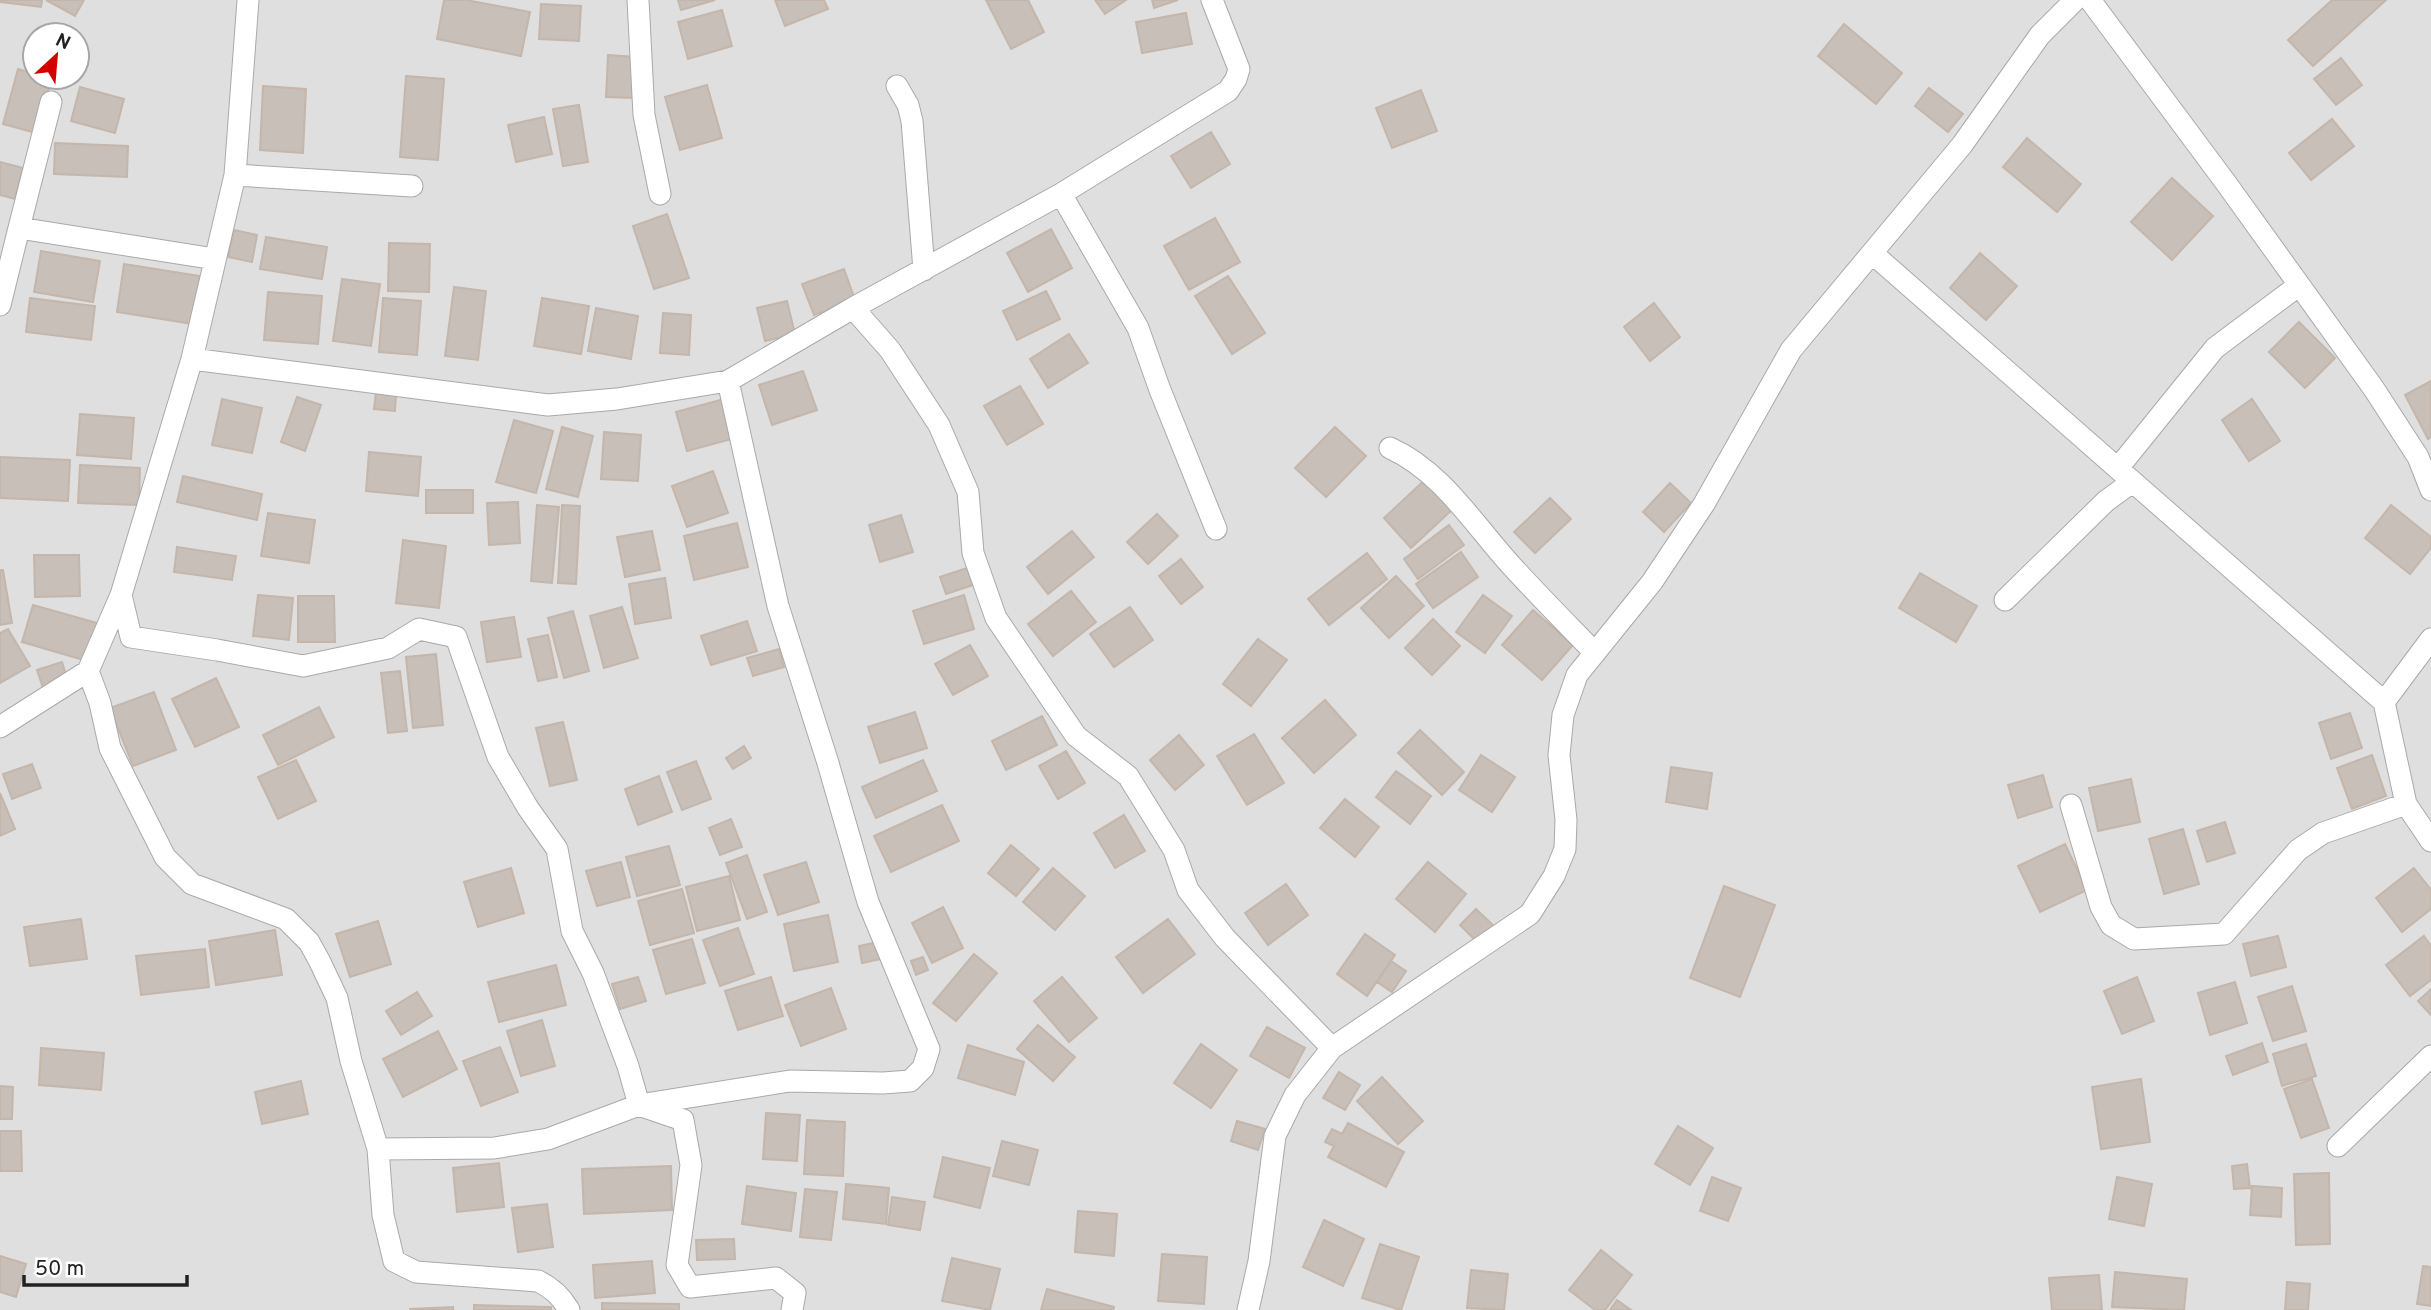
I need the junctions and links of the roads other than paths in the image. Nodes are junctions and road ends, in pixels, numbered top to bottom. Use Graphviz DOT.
graph roads {
  1 [pos="248,0"];
  2 [pos="638,0"];
  3 [pos="1212,0"];
  4 [pos="2075,0"];
  5 [pos="2091,0"];
  6 [pos="897,86"];
  7 [pos="51,102"];
  8 [pos="235,175"];
  9 [pos="412,186"];
  10 [pos="660,194"];
  11 [pos="1061,194"];
  12 [pos="19,228"];
  13 [pos="1871,253"];
  14 [pos="215,259"];
  15 [pos="923,270"];
  16 [pos="2298,286"];
  17 [pos="0,305"];
  18 [pos="853,308"];
  19 [pos="192,359"];
  20 [pos="728,381"];
  21 [pos="1390,448"];
  22 [pos="2125,475"];
  23 [pos="2431,490"];
  24 [pos="1216,529"];
  25 [pos="121,595"];
  26 [pos="2005,600"];
  27 [pos="2431,639"];
  28 [pos="1595,653"];
  29 [pos="88,671"];
  30 [pos="2384,702"];
  31 [pos="0,727"];
  32 [pos="2406,804"];
  33 [pos="2071,805"];
  34 [pos="2431,841"];
  35 [pos="1332,1048"];
  36 [pos="2431,1056"];
  37 [pos="639,1105"];
  38 [pos="2338,1146"];
  39 [pos="377,1149"];
  40 [pos="569,1310"];
  41 [pos="792,1310"];
  42 [pos="1248,1310"];
  1 -- 8 [label="street"];
  2 -- 10 [label="street"];
  3 -- 11 [label="street"];
  4 -- 13 [label="street"];
  5 -- 16 [label="street"];
  6 -- 15 [label="street"];
  7 -- 12 [label="street"];
  8 -- 9 [label="street"];
  8 -- 14 [label="street"];
  11 -- 15 [label="street"];
  11 -- 24 [label="street"];
  12 -- 14 [label="street"];
  12 -- 17 [label="street"];
  13 -- 22 [label="street"];
  13 -- 28 [label="street"];
  14 -- 19 [label="street"];
  15 -- 18 [label="street"];
  16 -- 22 [label="street"];
  16 -- 23 [label="street"];
  18 -- 20 [label="street"];
  18 -- 35 [label="street"];
  19 -- 20 [label="street"];
  19 -- 25 [label="street"];
  20 -- 37 [label="street"];
  21 -- 28 [label="street"];
  22 -- 26 [label="street"];
  22 -- 30 [label="street"];
  25 -- 29 [label="street"];
  25 -- 37 [label="street"];
  27 -- 30 [label="street"];
  28 -- 35 [label="street"];
  29 -- 31 [label="street"];
  29 -- 39 [label="street"];
  30 -- 32 [label="street"];
  32 -- 33 [label="street"];
  32 -- 34 [label="street"];
  35 -- 42 [label="street"];
  36 -- 38 [label="street"];
  37 -- 39 [label="street"];
  37 -- 41 [label="street"];
  39 -- 40 [label="street"];
}
